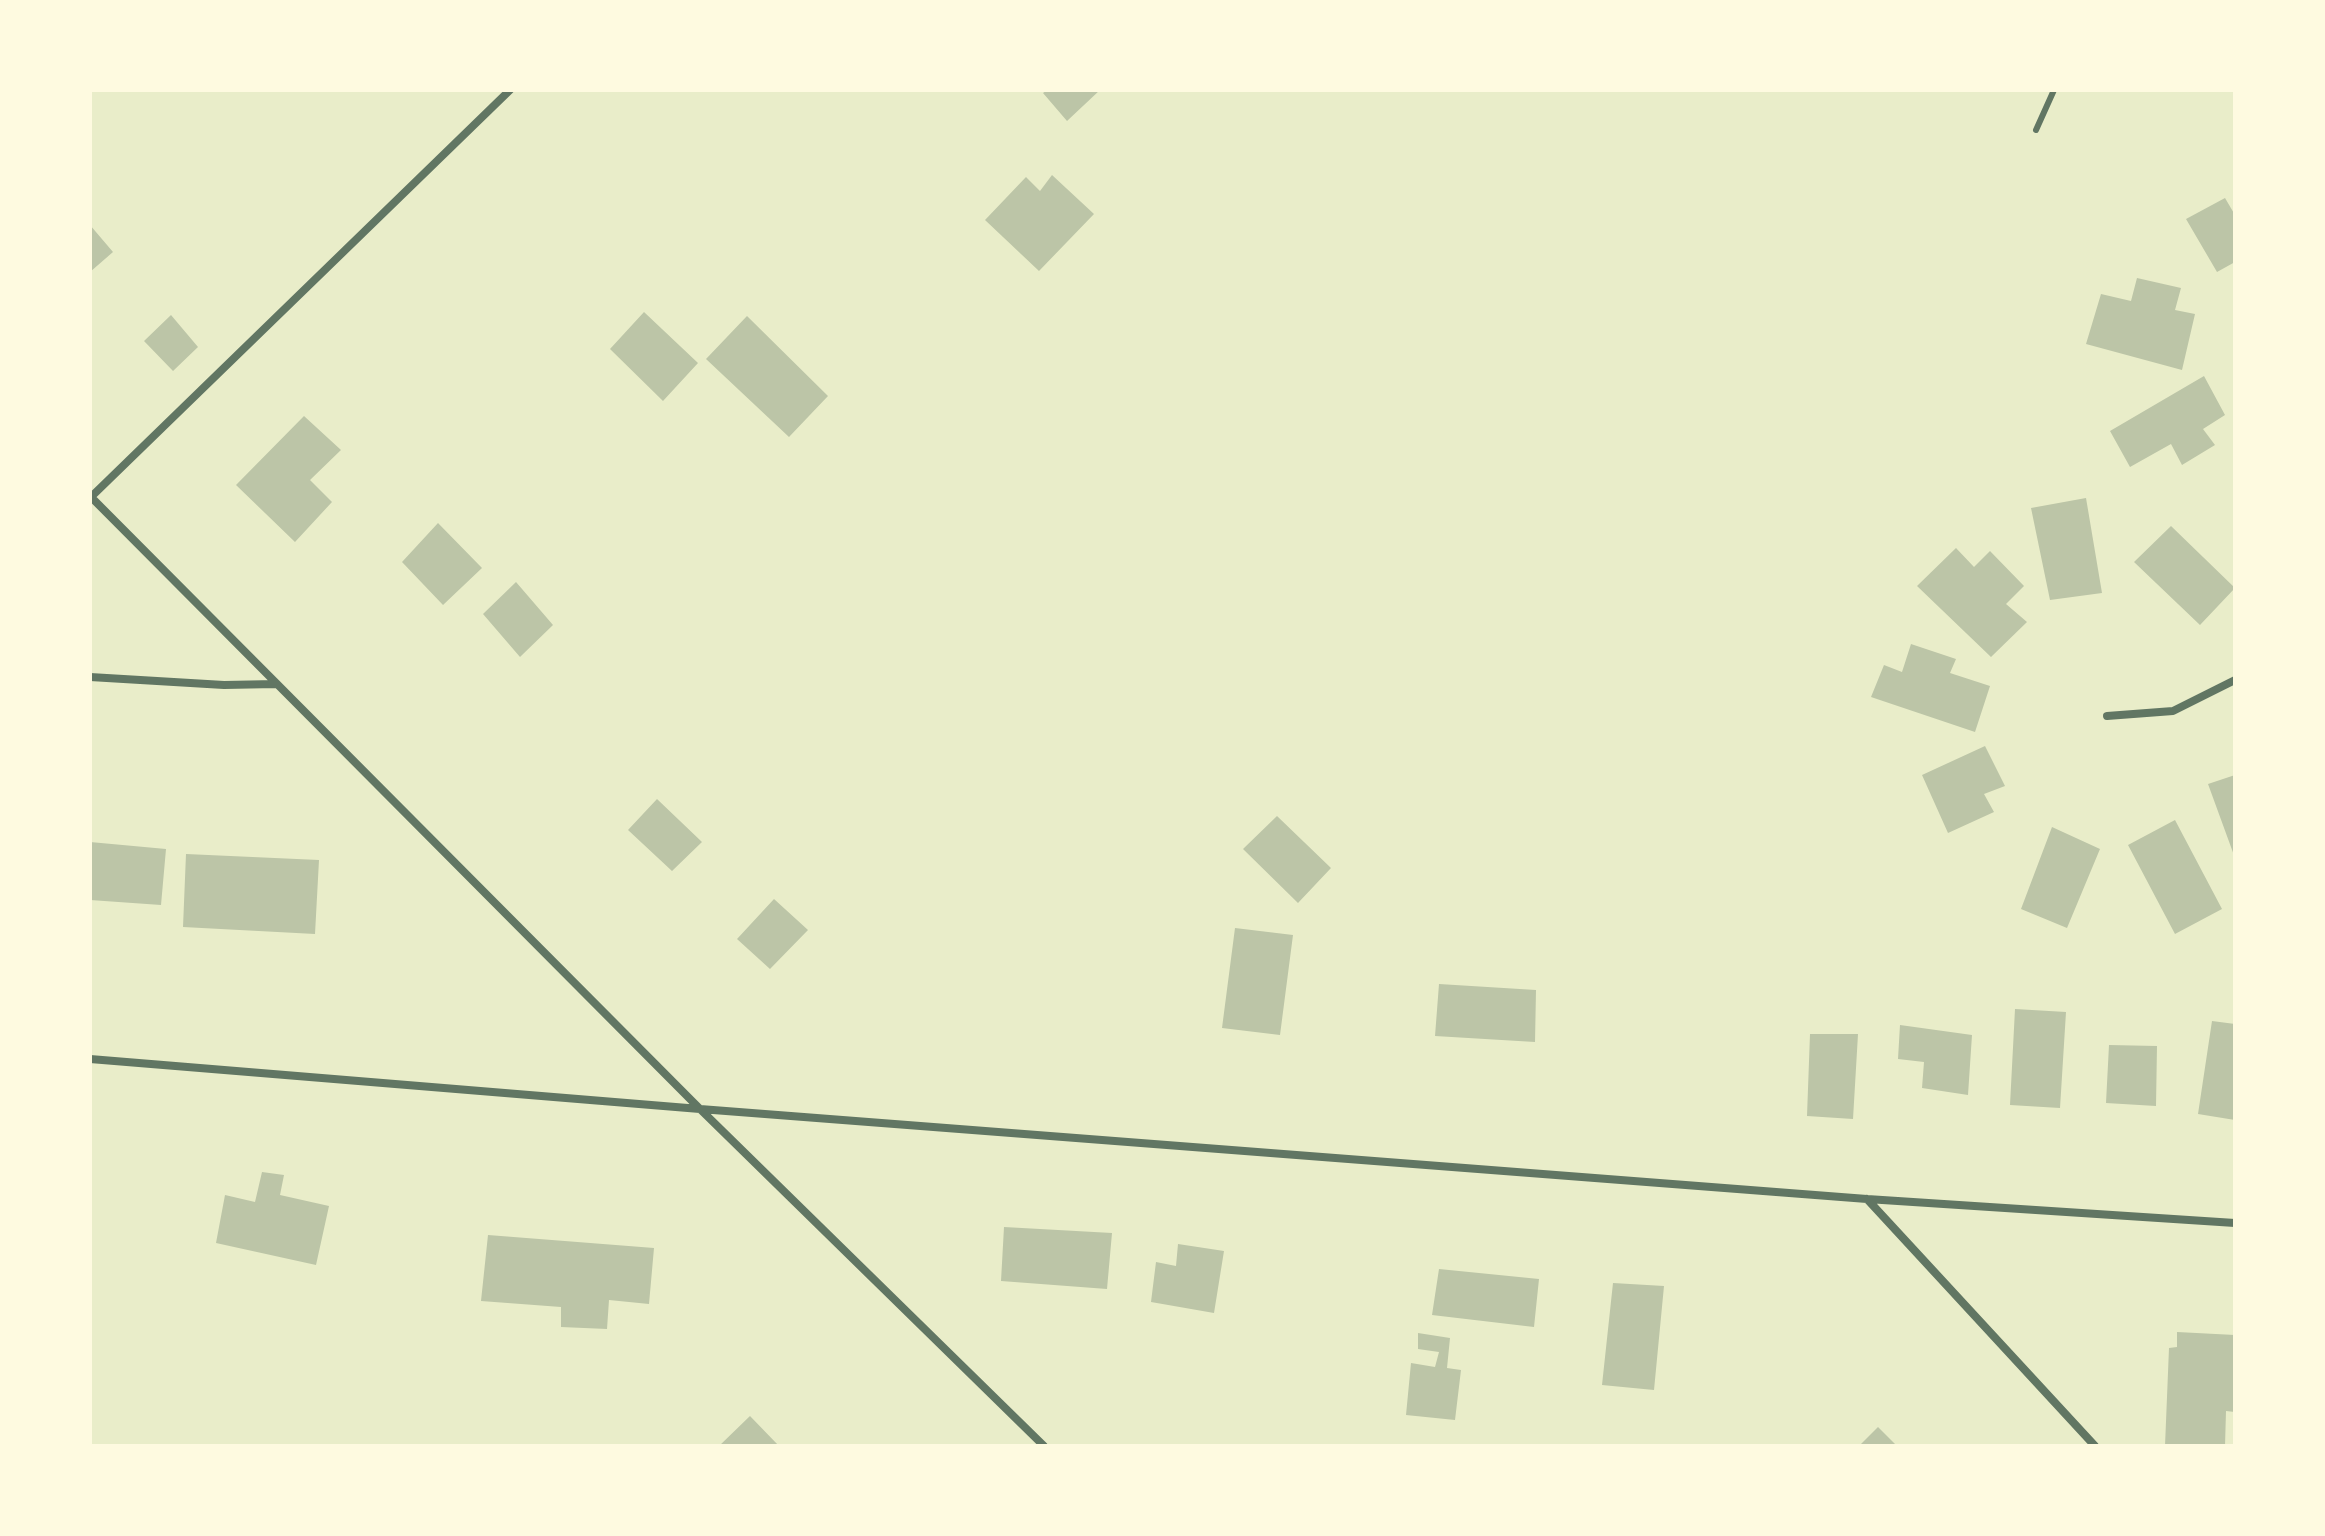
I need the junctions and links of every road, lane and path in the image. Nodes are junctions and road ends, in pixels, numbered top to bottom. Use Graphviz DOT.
graph roads {
  1 [pos="510,90"];
  2 [pos="2054,90"];
  3 [pos="2036,130"];
  4 [pos="90,496"];
  5 [pos="90,677"];
  6 [pos="2235,680"];
  7 [pos="276,684"];
  8 [pos="2107,716"];
  9 [pos="90,1059"];
  10 [pos="700,1109"];
  11 [pos="1867,1199"];
  12 [pos="2235,1223"];
  13 [pos="1044,1446"];
  14 [pos="2095,1446"];
  1 -- 4 [label="street"];
  2 -- 3 [label="lane"];
  4 -- 7 [label="street"];
  5 -- 7 [label="street"];
  6 -- 8 [label="street"];
  7 -- 10 [label="street"];
  9 -- 10 [label="street"];
  10 -- 11 [label="street"];
  10 -- 13 [label="street"];
  11 -- 12 [label="street"];
  11 -- 14 [label="street"];
}
